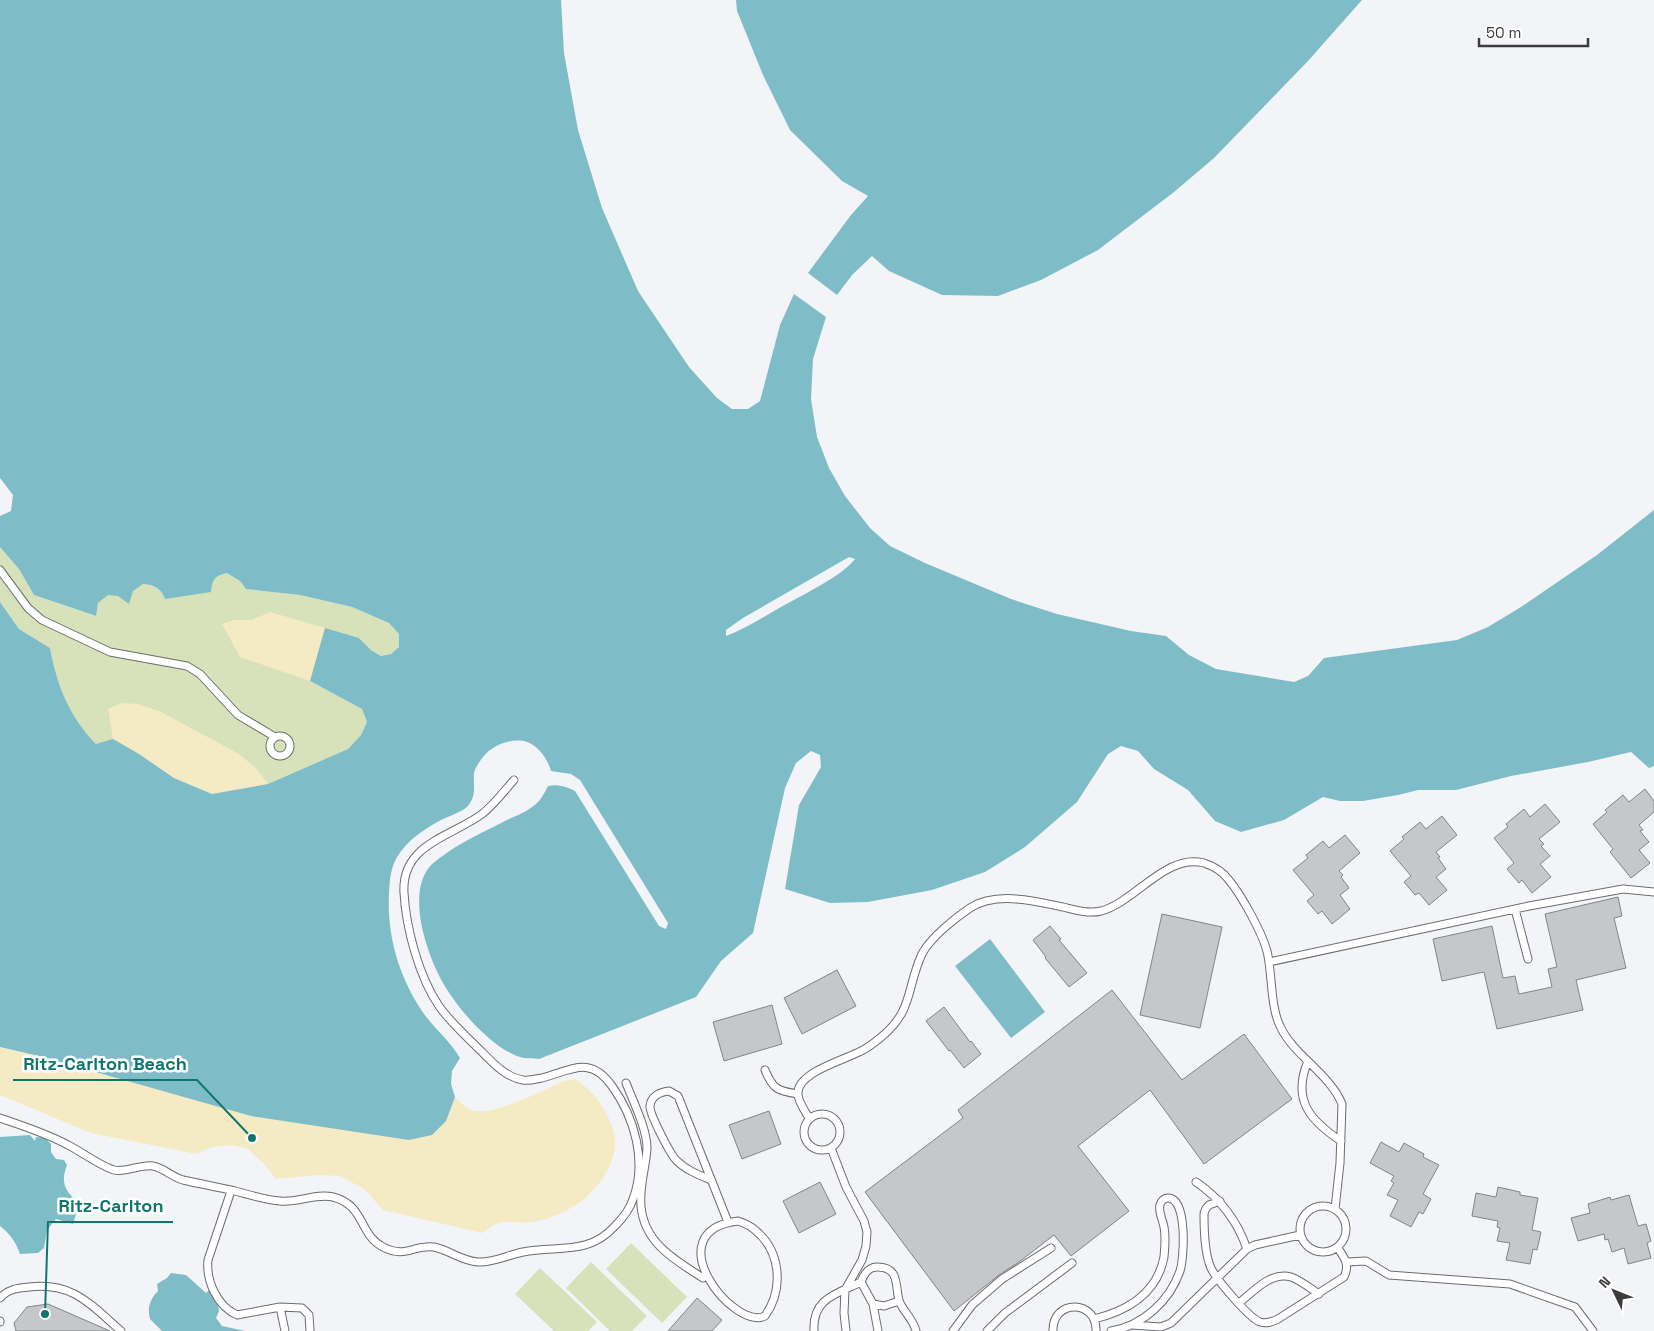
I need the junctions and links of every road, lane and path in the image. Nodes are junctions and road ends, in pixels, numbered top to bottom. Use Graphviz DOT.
graph roads {
  1 [pos="0,570"];
  2 [pos="275,737"];
  3 [pos="514,780"];
  4 [pos="1654,892"];
  5 [pos="1516,910"];
  6 [pos="1528,959"];
  7 [pos="1269,962"];
  8 [pos="1308,1061"];
  9 [pos="765,1070"];
  10 [pos="626,1082"];
  11 [pos="798,1094"];
  12 [pos="633,1100"];
  13 [pos="624,1106"];
  14 [pos="0,1118"];
  15 [pos="809,1118"];
  16 [pos="1341,1141"];
  17 [pos="831,1148"];
  18 [pos="711,1180"];
  19 [pos="1196,1182"];
  20 [pos="231,1191"];
  21 [pos="1220,1201"];
  22 [pos="632,1203"];
  23 [pos="640,1206"];
  24 [pos="1335,1209"];
  25 [pos="728,1222"];
  26 [pos="1300,1235"];
  27 [pos="1337,1247"];
  28 [pos="1051,1248"];
  29 [pos="1247,1249"];
  30 [pos="1347,1262"];
  31 [pos="1072,1264"];
  32 [pos="703,1278"];
  33 [pos="1217,1278"];
  34 [pos="861,1282"];
  35 [pos="845,1290"];
  36 [pos="1318,1294"];
  37 [pos="0,1298"];
  38 [pos="899,1301"];
  39 [pos="1239,1303"];
  40 [pos="718,1304"];
  41 [pos="873,1304"];
  42 [pos="280,1307"];
  43 [pos="1094,1319"];
  44 [pos="1131,1325"];
  45 [pos="753,1326"];
  46 [pos="121,1331"];
  47 [pos="285,1331"];
  48 [pos="310,1331"];
  49 [pos="814,1331"];
  50 [pos="846,1331"];
  51 [pos="878,1331"];
  52 [pos="916,1331"];
  53 [pos="953,1331"];
  54 [pos="987,1331"];
  55 [pos="1053,1331"];
  56 [pos="1096,1331"];
  57 [pos="1112,1331"];
  58 [pos="1593,1331"];
  1 -- 2 [label="lane"];
  3 -- 13 [label="lane"];
  4 -- 5 [label="lane"];
  5 -- 6 [label="lane"];
  5 -- 7 [label="lane"];
  7 -- 8 [label="lane"];
  7 -- 11 [label="lane"];
  8 -- 16 [label="lane"];
  8 -- 16 [label="lane"];
  9 -- 11 [label="lane"];
  10 -- 12 [label="lane"];
  11 -- 15 [label="lane"];
  12 -- 13 [label="lane"];
  12 -- 23 [label="lane"];
  13 -- 22 [label="lane"];
  14 -- 20 [label="lane"];
  15 -- 17 [label="lane"];
  15 -- 17 [label="lane"];
  16 -- 24 [label="lane"];
  17 -- 35 [label="lane"];
  18 -- 18 [label="lane"];
  18 -- 25 [label="lane"];
  19 -- 21 [label="lane"];
  20 -- 22 [label="lane"];
  20 -- 42 [label="lane"];
  21 -- 29 [label="lane"];
  21 -- 33 [label="lane"];
  22 -- 23 [label="lane"];
  23 -- 32 [label="lane"];
  24 -- 26 [label="lane"];
  24 -- 27 [label="lane"];
  25 -- 32 [label="lane"];
  25 -- 45 [label="lane"];
  26 -- 27 [label="lane"];
  26 -- 29 [label="lane"];
  27 -- 30 [label="lane"];
  28 -- 53 [label="lane"];
  29 -- 33 [label="lane"];
  30 -- 36 [label="lane"];
  30 -- 58 [label="lane"];
  31 -- 54 [label="lane"];
  32 -- 40 [label="lane"];
  33 -- 39 [label="lane"];
  33 -- 44 [label="lane"];
  34 -- 35 [label="lane"];
  34 -- 38 [label="lane"];
  34 -- 41 [label="lane"];
  35 -- 49 [label="lane"];
  35 -- 50 [label="lane"];
  36 -- 39 [label="lane"];
  36 -- 39 [label="lane"];
  37 -- 46 [label="lane"];
  38 -- 41 [label="lane"];
  38 -- 52 [label="lane"];
  41 -- 51 [label="lane"];
  42 -- 47 [label="lane"];
  42 -- 48 [label="lane"];
  43 -- 44 [label="lane"];
  43 -- 55 [label="lane"];
  43 -- 56 [label="lane"];
  44 -- 57 [label="lane"];
}
